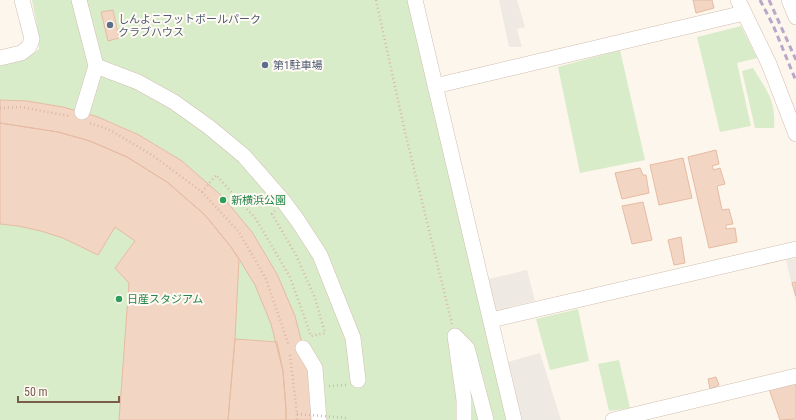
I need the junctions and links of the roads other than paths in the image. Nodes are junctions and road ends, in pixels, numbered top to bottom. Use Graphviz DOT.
graph roads {
  1 [pos="22,0"];
  2 [pos="79,0"];
  3 [pos="415,0"];
  4 [pos="741,6"];
  5 [pos="0,58"];
  6 [pos="96,66"];
  7 [pos="435,86"];
  8 [pos="81,117"];
  9 [pos="796,134"];
  10 [pos="796,249"];
  11 [pos="491,320"];
  12 [pos="303,348"];
  13 [pos="796,376"];
  14 [pos="353,382"];
  15 [pos="319,420"];
  16 [pos="464,420"];
  17 [pos="486,420"];
  18 [pos="514,420"];
  19 [pos="613,420"];
  1 -- 5 [label="street"];
  2 -- 6 [label="street"];
  3 -- 7 [label="street"];
  4 -- 7 [label="street"];
  4 -- 9 [label="street"];
  6 -- 8 [label="street"];
  6 -- 14 [label="street"];
  7 -- 11 [label="street"];
  10 -- 11 [label="street"];
  11 -- 18 [label="street"];
  12 -- 15 [label="street"];
  13 -- 19 [label="street"];
  16 -- 17 [label="street"];
}
